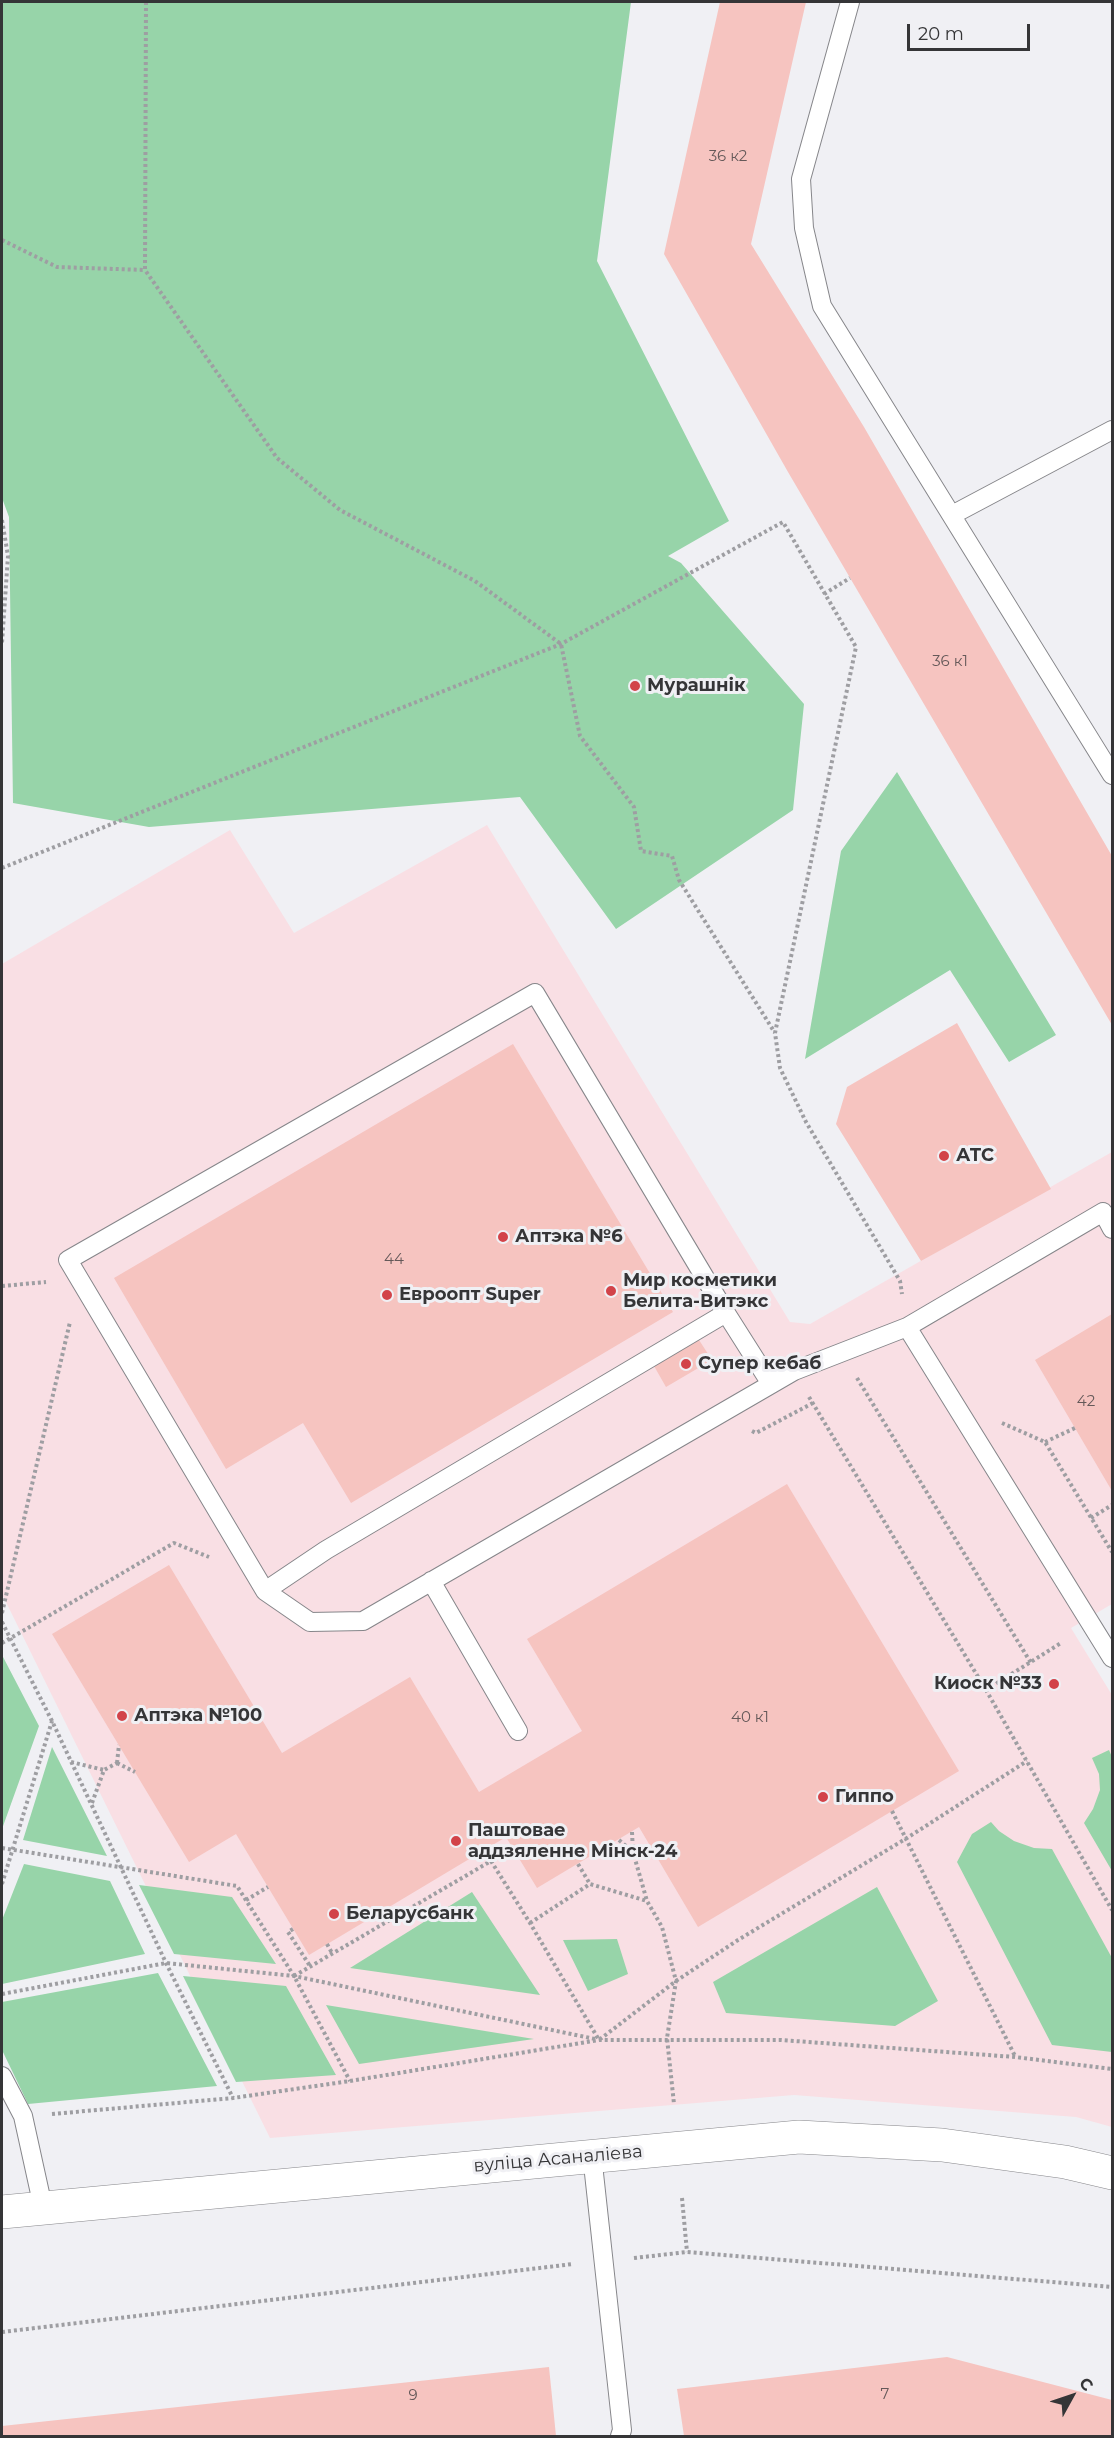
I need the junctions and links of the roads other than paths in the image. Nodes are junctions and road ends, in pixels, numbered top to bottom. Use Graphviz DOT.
graph roads {
  1 [pos="850,2"];
  2 [pos="1113,430"];
  3 [pos="952,515"];
  4 [pos="1113,776"];
  5 [pos="1113,1229"];
  6 [pos="726,1313"];
  7 [pos="907,1327"];
  8 [pos="771,1384"];
  9 [pos="431,1581"];
  10 [pos="265,1591"];
  11 [pos="1113,1658"];
  12 [pos="518,1731"];
  13 [pos="2,2076"];
  14 [pos="592,2156"];
  15 [pos="1113,2173"];
  16 [pos="43,2207"];
  17 [pos="2,2212"];
  18 [pos="620,2436"];
  1 -- 3 [label="lane"];
  2 -- 3 [label="lane"];
  3 -- 4 [label="lane"];
  5 -- 7 [label="lane"];
  6 -- 8 [label="lane"];
  6 -- 10 [label="lane"];
  6 -- 10 [label="lane"];
  7 -- 8 [label="lane"];
  7 -- 11 [label="lane"];
  8 -- 9 [label="lane"];
  9 -- 10 [label="lane"];
  9 -- 12 [label="lane"];
  13 -- 16 [label="lane"];
  14 -- 15 [label="main road, вуліца Асаналіева"];
  14 -- 16 [label="main road, вуліца Асаналіева"];
  14 -- 18 [label="lane"];
  16 -- 17 [label="main road, вуліца Асаналіева"];
}
